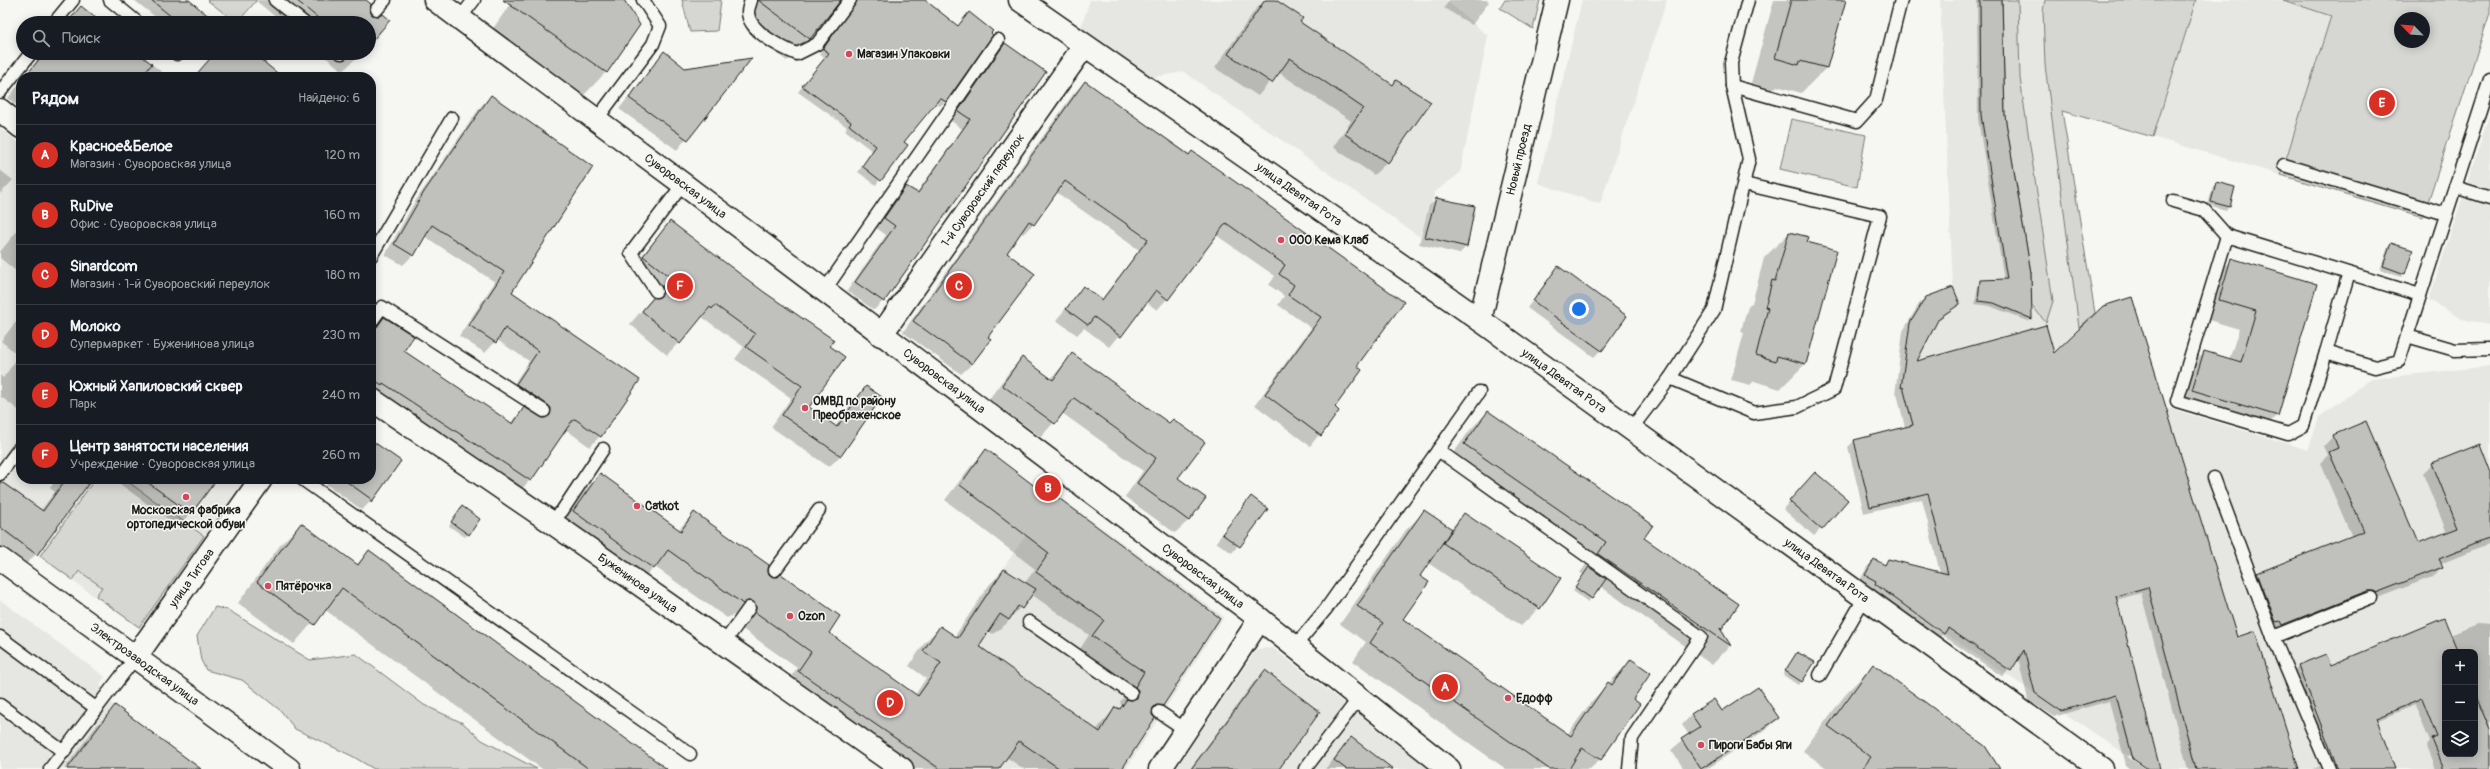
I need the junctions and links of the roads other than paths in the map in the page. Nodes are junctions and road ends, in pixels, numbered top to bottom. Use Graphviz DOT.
graph roads {
  1 [pos="72,0"];
  2 [pos="110,0"];
  3 [pos="275,0"];
  4 [pos="435,0"];
  5 [pos="474,0"];
  6 [pos="643,0"];
  7 [pos="751,0"];
  8 [pos="850,0"];
  9 [pos="1020,0"];
  10 [pos="1557,0"];
  11 [pos="1748,0"];
  12 [pos="1901,0"];
  13 [pos="59,16"];
  14 [pos="129,16"];
  15 [pos="295,16"];
  16 [pos="460,18"];
  17 [pos="998,40"];
  18 [pos="1084,46"];
  19 [pos="25,60"];
  20 [pos="2490,79"];
  21 [pos="1732,86"];
  22 [pos="0,92"];
  23 [pos="0,110"];
  24 [pos="452,118"];
  25 [pos="597,120"];
  26 [pos="16,122"];
  27 [pos="2284,164"];
  28 [pos="683,184"];
  29 [pos="1744,184"];
  30 [pos="2455,186"];
  31 [pos="2490,198"];
  32 [pos="2173,201"];
  33 [pos="2446,214"];
  34 [pos="2227,236"];
  35 [pos="376,247"];
  36 [pos="2349,273"];
  37 [pos="656,291"];
  38 [pos="824,291"];
  39 [pos="2420,295"];
  40 [pos="376,315"];
  41 [pos="1480,320"];
  42 [pos="881,335"];
  43 [pos="2407,336"];
  44 [pos="2490,349"];
  45 [pos="2326,352"];
  46 [pos="1670,378"];
  47 [pos="1479,392"];
  48 [pos="376,402"];
  49 [pos="544,411"];
  50 [pos="1631,429"];
  51 [pos="603,449"];
  52 [pos="1438,450"];
  53 [pos="16,453"];
  54 [pos="0,474"];
  55 [pos="2214,478"];
  56 [pos="257,484"];
  57 [pos="309,484"];
  58 [pos="820,510"];
  59 [pos="551,522"];
  60 [pos="0,559"];
  61 [pos="775,570"];
  62 [pos="1865,597"];
  63 [pos="2371,598"];
  64 [pos="749,608"];
  65 [pos="1260,619"];
  66 [pos="1029,622"];
  67 [pos="0,637"];
  68 [pos="2273,637"];
  69 [pos="724,643"];
  70 [pos="1295,646"];
  71 [pos="135,658"];
  72 [pos="1820,675"];
  73 [pos="1131,692"];
  74 [pos="1359,698"];
  75 [pos="0,705"];
  76 [pos="97,709"];
  77 [pos="1159,712"];
  78 [pos="1186,730"];
  79 [pos="64,752"];
  80 [pos="690,754"];
  81 [pos="50,769"];
  82 [pos="289,769"];
  83 [pos="902,769"];
  84 [pos="1160,769"];
  85 [pos="1305,769"];
  86 [pos="1449,769"];
  87 [pos="1629,769"];
  88 [pos="2102,769"];
  89 [pos="2329,769"];
  1 -- 13 [label="lane"];
  2 -- 14 [label="lane"];
  3 -- 15 [label="lane"];
  4 -- 16 [label="street, Суворовская улица"];
  5 -- 16 [label="lane"];
  6 -- 25 [label="lane"];
  7 -- 8 [label="lane"];
  9 -- 18 [label="street, улица Девятая Рота"];
  10 -- 41 [label="street, Новый проезд"];
  11 -- 21 [label="lane"];
  12 -- 21 [label="lane"];
  16 -- 25 [label="street, Суворовская улица"];
  17 -- 38 [label="lane"];
  18 -- 41 [label="street, улица Девятая Рота"];
  18 -- 42 [label="street, 1-й Суворовский переулок"];
  19 -- 22 [label="lane"];
  20 -- 30 [label="lane"];
  21 -- 29 [label="lane"];
  23 -- 26 [label="street"];
  24 -- 35 [label="lane"];
  25 -- 28 [label="street, Суворовская улица"];
  27 -- 33 [label="lane"];
  28 -- 37 [label="lane"];
  28 -- 38 [label="street, Суворовская улица"];
  29 -- 46 [label="lane"];
  29 -- 46 [label="lane"];
  30 -- 31 [label="lane"];
  30 -- 33 [label="lane"];
  32 -- 34 [label="lane"];
  33 -- 39 [label="lane"];
  34 -- 36 [label="lane"];
  34 -- 45 [label="lane"];
  36 -- 39 [label="lane"];
  36 -- 45 [label="lane"];
  38 -- 42 [label="street, Суворовская улица"];
  39 -- 43 [label="lane"];
  40 -- 49 [label="lane"];
  41 -- 50 [label="street, улица Девятая Рота"];
  42 -- 65 [label="street, Суворовская улица"];
  43 -- 44 [label="lane"];
  43 -- 45 [label="lane"];
  46 -- 50 [label="lane"];
  47 -- 52 [label="lane"];
  48 -- 59 [label="street, Буженинова улица"];
  50 -- 62 [label="street, улица Девятая Рота"];
  51 -- 59 [label="lane"];
  52 -- 70 [label="lane"];
  52 -- 87 [label="lane"];
  53 -- 54 [label="lane"];
  55 -- 68 [label="lane"];
  56 -- 71 [label="street, улица Титова"];
  57 -- 80 [label="lane"];
  58 -- 61 [label="lane"];
  59 -- 69 [label="street, Буженинова улица"];
  60 -- 71 [label="street, Электрозаводская улица"];
  62 -- 72 [label="lane"];
  62 -- 88 [label="street, улица Девятая Рота"];
  63 -- 68 [label="lane"];
  64 -- 69 [label="lane"];
  65 -- 70 [label="street, Суворовская улица"];
  65 -- 78 [label="street"];
  66 -- 73 [label="lane"];
  67 -- 76 [label="lane"];
  68 -- 89 [label="lane"];
  69 -- 83 [label="street, Буженинова улица"];
  70 -- 74 [label="street, Суворовская улица"];
  71 -- 76 [label="lane"];
  71 -- 82 [label="street, Электрозаводская улица"];
  74 -- 85 [label="lane"];
  74 -- 86 [label="street, Суворовская улица"];
  75 -- 79 [label="lane"];
  76 -- 79 [label="lane"];
  77 -- 78 [label="lane"];
  78 -- 84 [label="street"];
  79 -- 81 [label="lane"];
}
